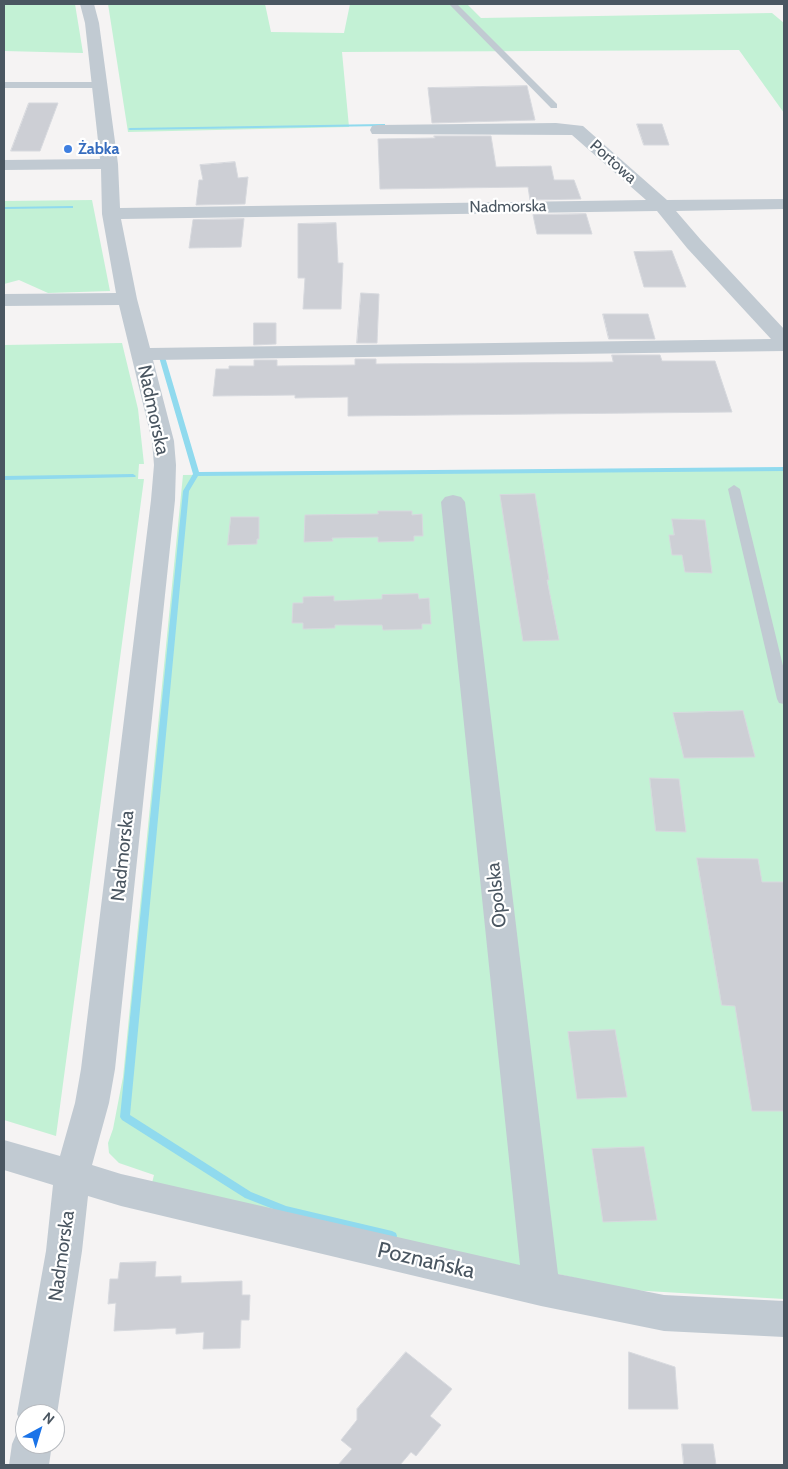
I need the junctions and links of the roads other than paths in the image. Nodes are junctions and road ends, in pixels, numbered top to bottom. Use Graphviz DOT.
graph roads {
  1 [pos="87,4"];
  2 [pos="453,4"];
  3 [pos="4,85"];
  4 [pos="100,85"];
  5 [pos="554,106"];
  6 [pos="378,130"];
  7 [pos="109,164"];
  8 [pos="4,165"];
  9 [pos="784,204"];
  10 [pos="662,205"];
  11 [pos="111,214"];
  12 [pos="127,299"];
  13 [pos="4,300"];
  14 [pos="784,341"];
  15 [pos="784,345"];
  16 [pos="141,354"];
  17 [pos="734,489"];
  18 [pos="453,502"];
  19 [pos="784,699"];
  20 [pos="4,1155"];
  21 [pos="72,1175"];
  22 [pos="542,1288"];
  23 [pos="784,1319"];
  24 [pos="39,1404"];
  1 -- 4 [label="street, Nadmorska"];
  2 -- 5 [label="lane"];
  3 -- 4 [label="lane"];
  4 -- 7 [label="street, Nadmorska"];
  6 -- 10 [label="street, Portowa"];
  7 -- 8 [label="street"];
  7 -- 11 [label="street, Nadmorska"];
  9 -- 10 [label="street, Nadmorska"];
  10 -- 11 [label="street, Nadmorska"];
  10 -- 14 [label="street, Portowa"];
  11 -- 12 [label="street, Nadmorska"];
  12 -- 13 [label="street"];
  12 -- 16 [label="street, Nadmorska"];
  15 -- 16 [label="street"];
  16 -- 21 [label="street, Nadmorska"];
  17 -- 19 [label="lane"];
  18 -- 22 [label="street, Opolska"];
  20 -- 21 [label="street, Poznańska"];
  21 -- 22 [label="street, Poznańska"];
  21 -- 24 [label="street, Nadmorska"];
  22 -- 23 [label="street, Poznańska"];
}
